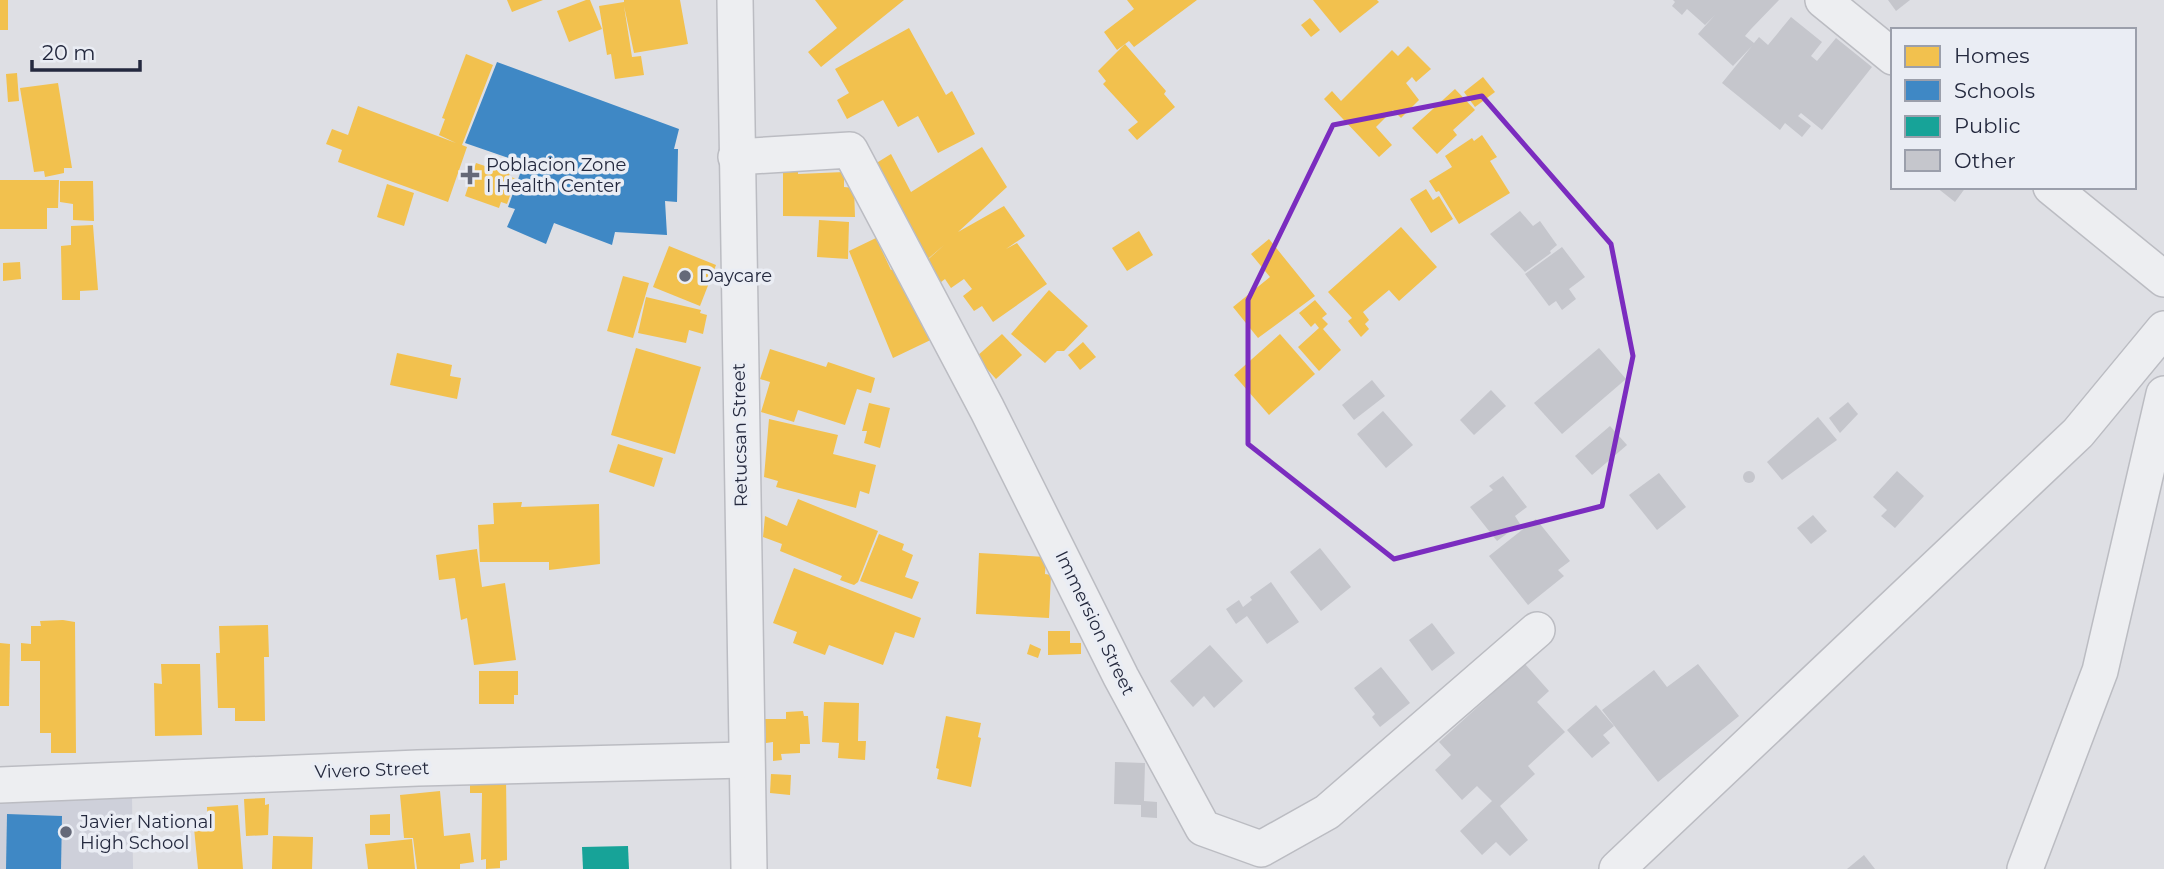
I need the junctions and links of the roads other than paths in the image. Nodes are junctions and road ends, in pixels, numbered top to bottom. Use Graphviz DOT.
graph roads {
  1 [pos="735,0"];
  2 [pos="1824,0"];
  3 [pos="1891,55"];
  4 [pos="736,158"];
  5 [pos="2053,189"];
  6 [pos="2164,279"];
  7 [pos="2164,329"];
  8 [pos="2164,394"];
  9 [pos="1537,630"];
  10 [pos="744,760"];
  11 [pos="0,785"];
  12 [pos="749,869"];
  13 [pos="1617,869"];
  14 [pos="2025,869"];
  1 -- 4 [label="street, Retucsan Street"];
  2 -- 3 [label="street"];
  4 -- 9 [label="street, Immersion Street"];
  4 -- 10 [label="street, Retucsan Street"];
  5 -- 6 [label="street"];
  7 -- 13 [label="street"];
  8 -- 14 [label="street"];
  10 -- 11 [label="street, Vivero Street"];
  10 -- 12 [label="street, Retucsan Street"];
}
